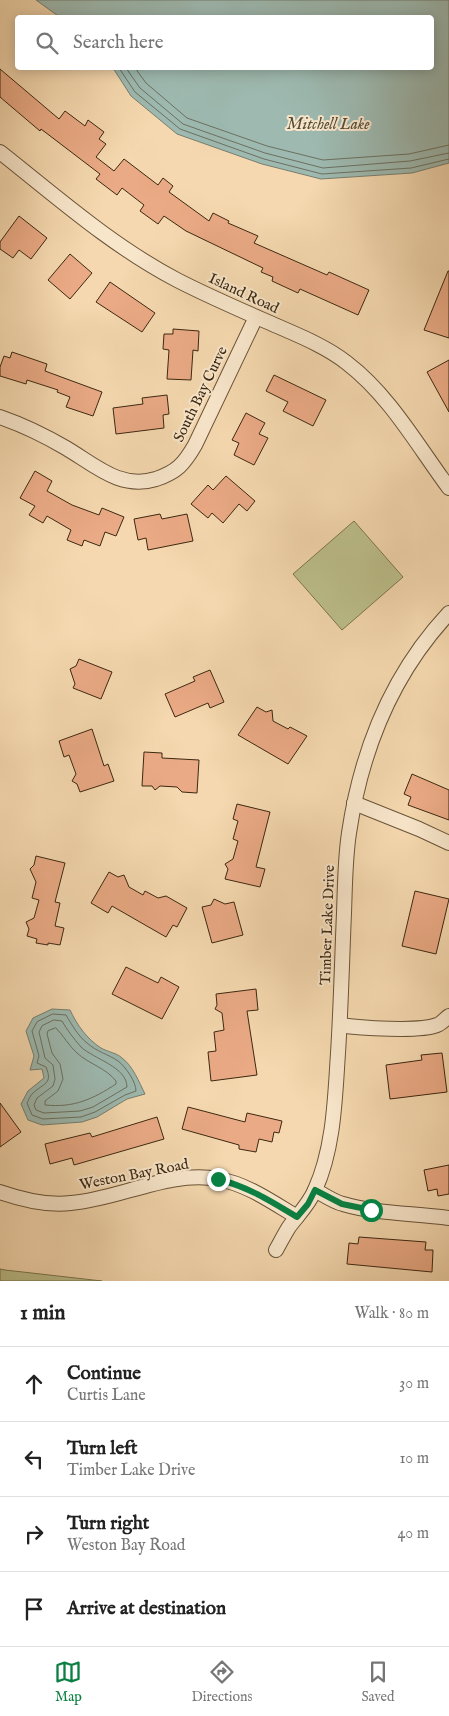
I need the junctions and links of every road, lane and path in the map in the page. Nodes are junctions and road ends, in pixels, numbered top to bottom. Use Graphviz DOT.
graph roads {
  1 [pos="0,152"];
  2 [pos="256,317"];
  3 [pos="0,417"];
  4 [pos="449,488"];
  5 [pos="449,613"];
  6 [pos="354,803"];
  7 [pos="449,843"];
  8 [pos="449,1016"];
  9 [pos="340,1025"];
  10 [pos="315,1190"];
  11 [pos="0,1192"];
  12 [pos="297,1217"];
  13 [pos="449,1218"];
  14 [pos="276,1250"];
  1 -- 2 [label="street, Island Road"];
  2 -- 3 [label="street, South Bay Curve"];
  2 -- 4 [label="street, Island Road"];
  5 -- 6 [label="street, Timber Lake Drive"];
  6 -- 7 [label="street"];
  6 -- 9 [label="street, Timber Lake Drive"];
  8 -- 9 [label="street"];
  9 -- 10 [label="street, Timber Lake Drive"];
  10 -- 12 [label="street, Timber Lake Drive"];
  10 -- 13 [label="street"];
  11 -- 12 [label="street, Weston Bay Road"];
  12 -- 14 [label="street, Timber Lake Drive"];
}
